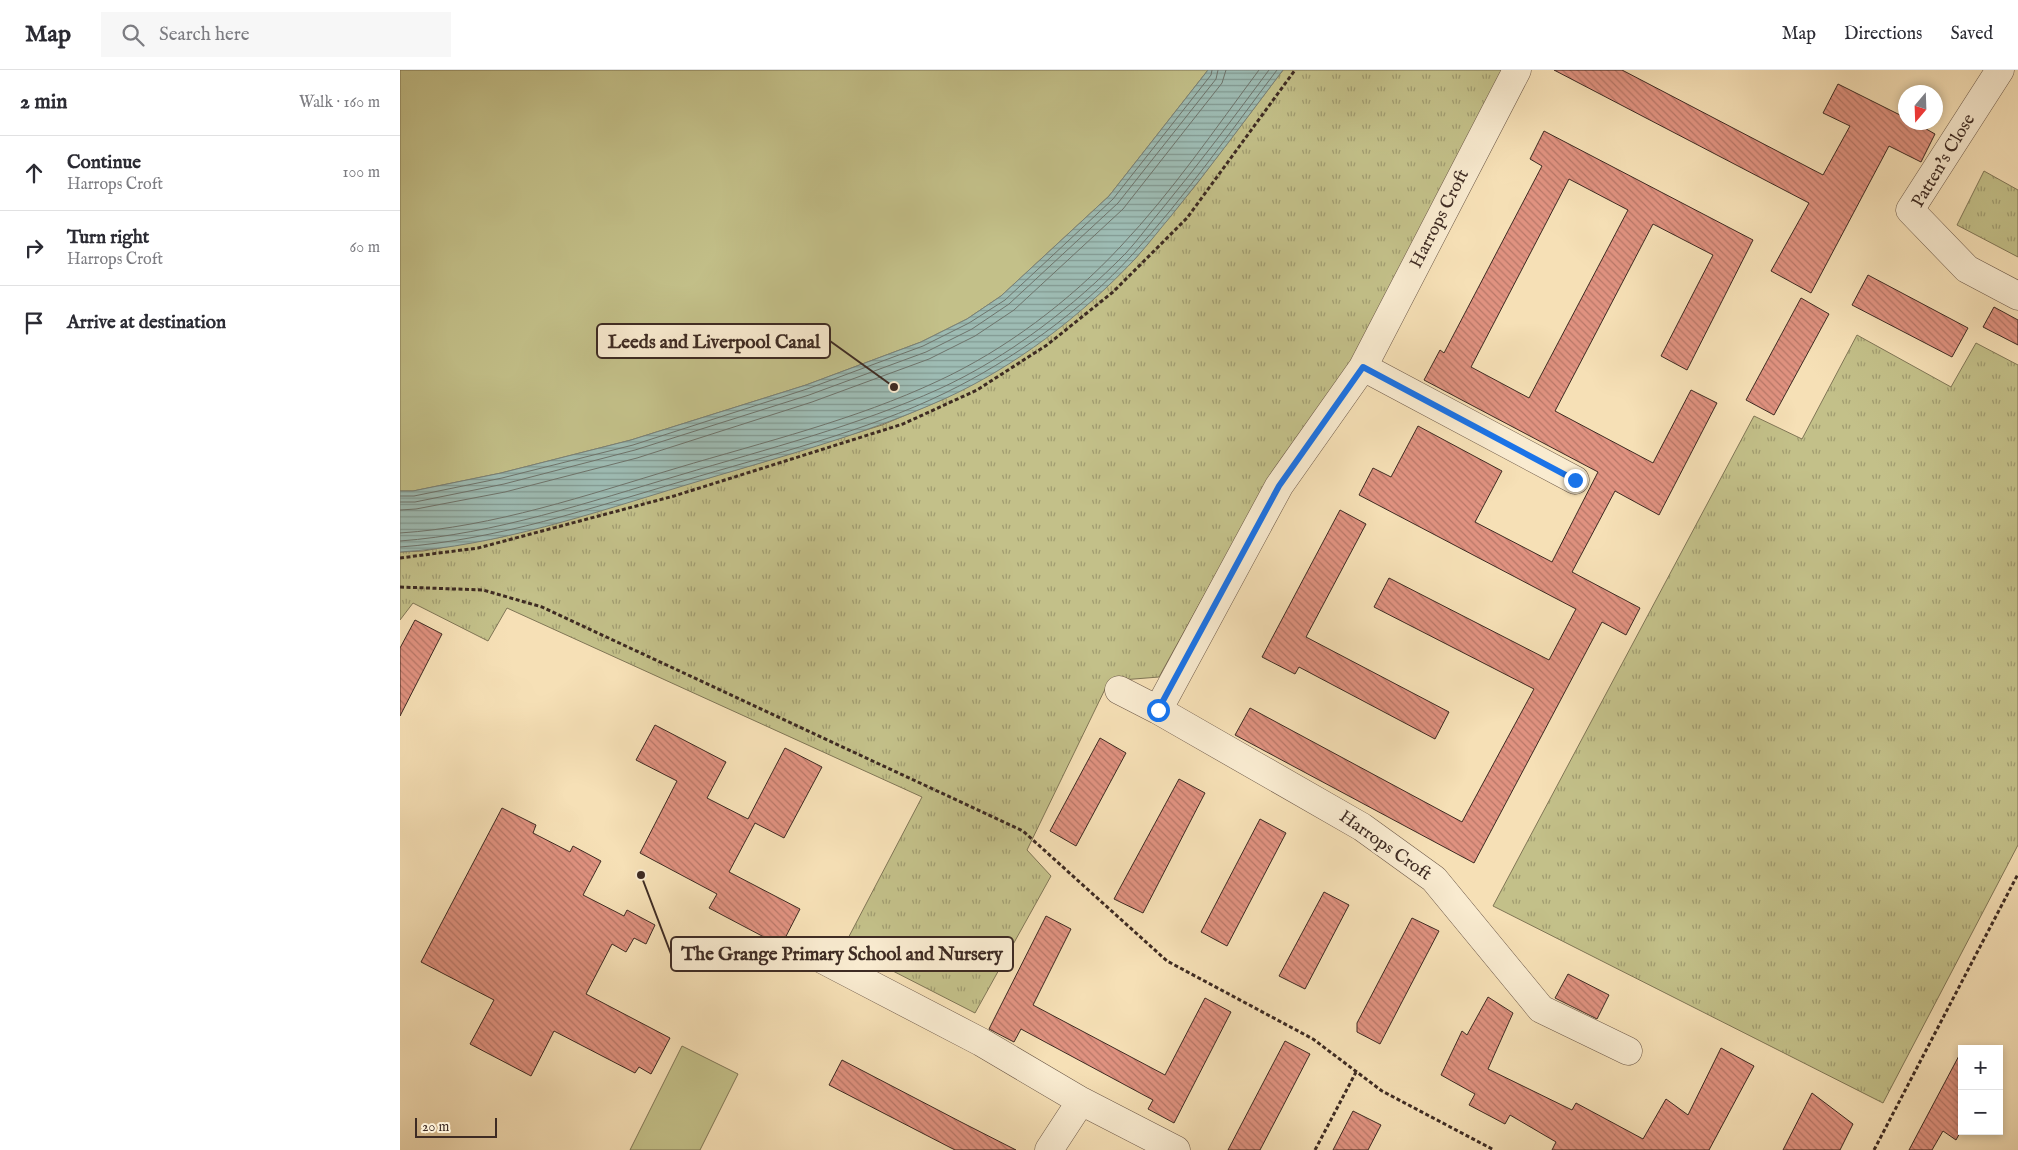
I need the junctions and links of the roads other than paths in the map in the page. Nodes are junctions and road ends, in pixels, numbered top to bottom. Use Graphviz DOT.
graph roads {
  1 [pos="1518,70"];
  2 [pos="2000,70"];
  3 [pos="2018,296"];
  4 [pos="1363,367"];
  5 [pos="1575,480"];
  6 [pos="1119,690"];
  7 [pos="1158,710"];
  8 [pos="816,956"];
  9 [pos="1628,1052"];
  10 [pos="1081,1101"];
  11 [pos="1050,1150"];
  12 [pos="1176,1150"];
  1 -- 4 [label="street, Harrops Croft"];
  2 -- 3 [label="street, Patten's Close"];
  4 -- 5 [label="street"];
  4 -- 7 [label="street, Harrops Croft"];
  6 -- 7 [label="street, Harrops Croft"];
  7 -- 9 [label="street, Harrops Croft"];
  8 -- 10 [label="street"];
  10 -- 11 [label="street"];
  10 -- 12 [label="street"];
}
